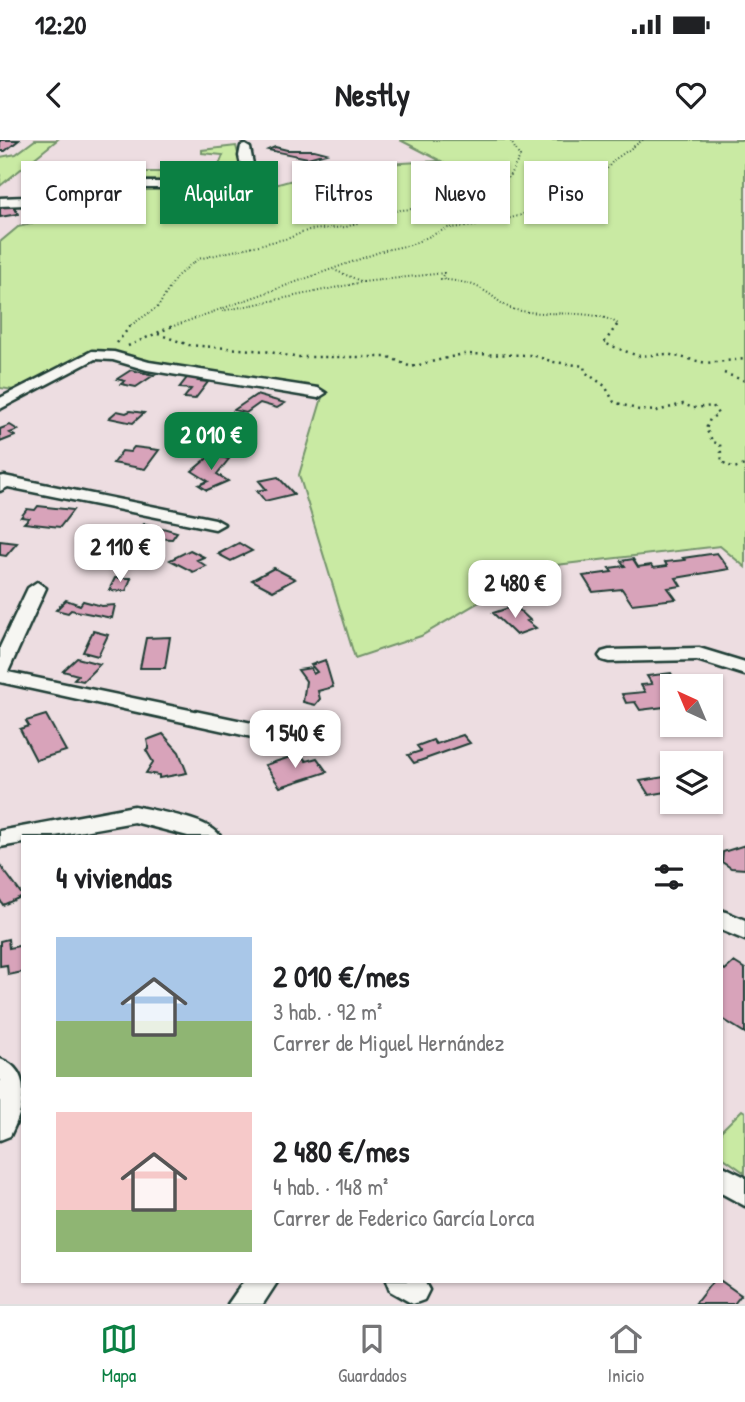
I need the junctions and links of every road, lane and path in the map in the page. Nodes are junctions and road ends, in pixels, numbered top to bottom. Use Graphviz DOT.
graph roads {
  1 [pos="510,140"];
  2 [pos="643,140"];
  3 [pos="245,148"];
  4 [pos="0,202"];
  5 [pos="334,270"];
  6 [pos="363,282"];
  7 [pos="213,313"];
  8 [pos="158,334"];
  9 [pos="112,350"];
  10 [pos="92,355"];
  11 [pos="745,359"];
  12 [pos="724,373"];
  13 [pos="745,381"];
  14 [pos="318,393"];
  15 [pos="0,404"];
  16 [pos="745,465"];
  17 [pos="2,484"];
  18 [pos="215,524"];
  19 [pos="37,588"];
  20 [pos="609,656"];
  21 [pos="0,669"];
  22 [pos="745,669"];
  23 [pos="0,676"];
  24 [pos="289,729"];
  25 [pos="21,835"];
  26 [pos="21,835"];
  27 [pos="206,835"];
  28 [pos="0,839"];
  29 [pos="723,920"];
  30 [pos="745,931"];
  31 [pos="0,1070"];
  32 [pos="0,1128"];
  33 [pos="723,1178"];
  34 [pos="745,1193"];
  35 [pos="261,1283"];
  36 [pos="244,1304"];
  1 -- 9 [label="path"];
  2 -- 5 [label="path"];
  3 -- 4 [label="street"];
  5 -- 6 [label="path"];
  5 -- 7 [label="path"];
  6 -- 7 [label="path"];
  6 -- 11 [label="path"];
  7 -- 8 [label="path"];
  8 -- 9 [label="path"];
  8 -- 16 [label="path"];
  9 -- 10 [label="path"];
  10 -- 14 [label="street"];
  10 -- 15 [label="street"];
  12 -- 13 [label="path"];
  17 -- 18 [label="street"];
  19 -- 21 [label="street"];
  20 -- 22 [label="street"];
  23 -- 24 [label="street"];
  25 -- 28 [label="street"];
  26 -- 27 [label="street"];
  29 -- 30 [label="street"];
  31 -- 32 [label="street"];
  33 -- 34 [label="street"];
  35 -- 36 [label="street"];
}
